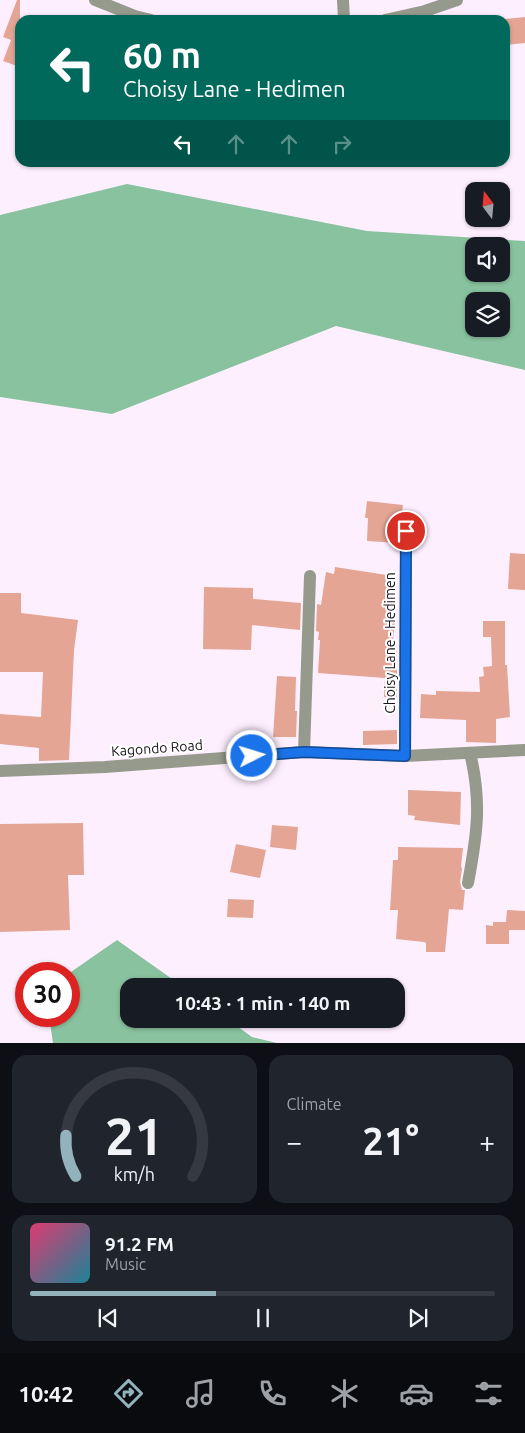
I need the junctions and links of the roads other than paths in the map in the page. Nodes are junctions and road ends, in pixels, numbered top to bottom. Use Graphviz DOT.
graph roads {
  1 [pos="95,0"];
  2 [pos="343,0"];
  3 [pos="457,0"];
  4 [pos="132,15"];
  5 [pos="344,15"];
  6 [pos="407,15"];
  7 [pos="406,531"];
  8 [pos="310,576"];
  9 [pos="525,750"];
  10 [pos="304,752"];
  11 [pos="470,753"];
  12 [pos="405,756"];
  13 [pos="0,771"];
  14 [pos="468,883"];
  1 -- 4 [label="street"];
  2 -- 5 [label="street"];
  3 -- 6 [label="street"];
  7 -- 12 [label="street, Choisy Lane - Hedimen"];
  8 -- 10 [label="street"];
  9 -- 11 [label="street, Kagondo Road"];
  10 -- 12 [label="street, Kagondo Road"];
  10 -- 13 [label="street, Kagondo Road"];
  11 -- 12 [label="street, Kagondo Road"];
  11 -- 14 [label="street"];
}
